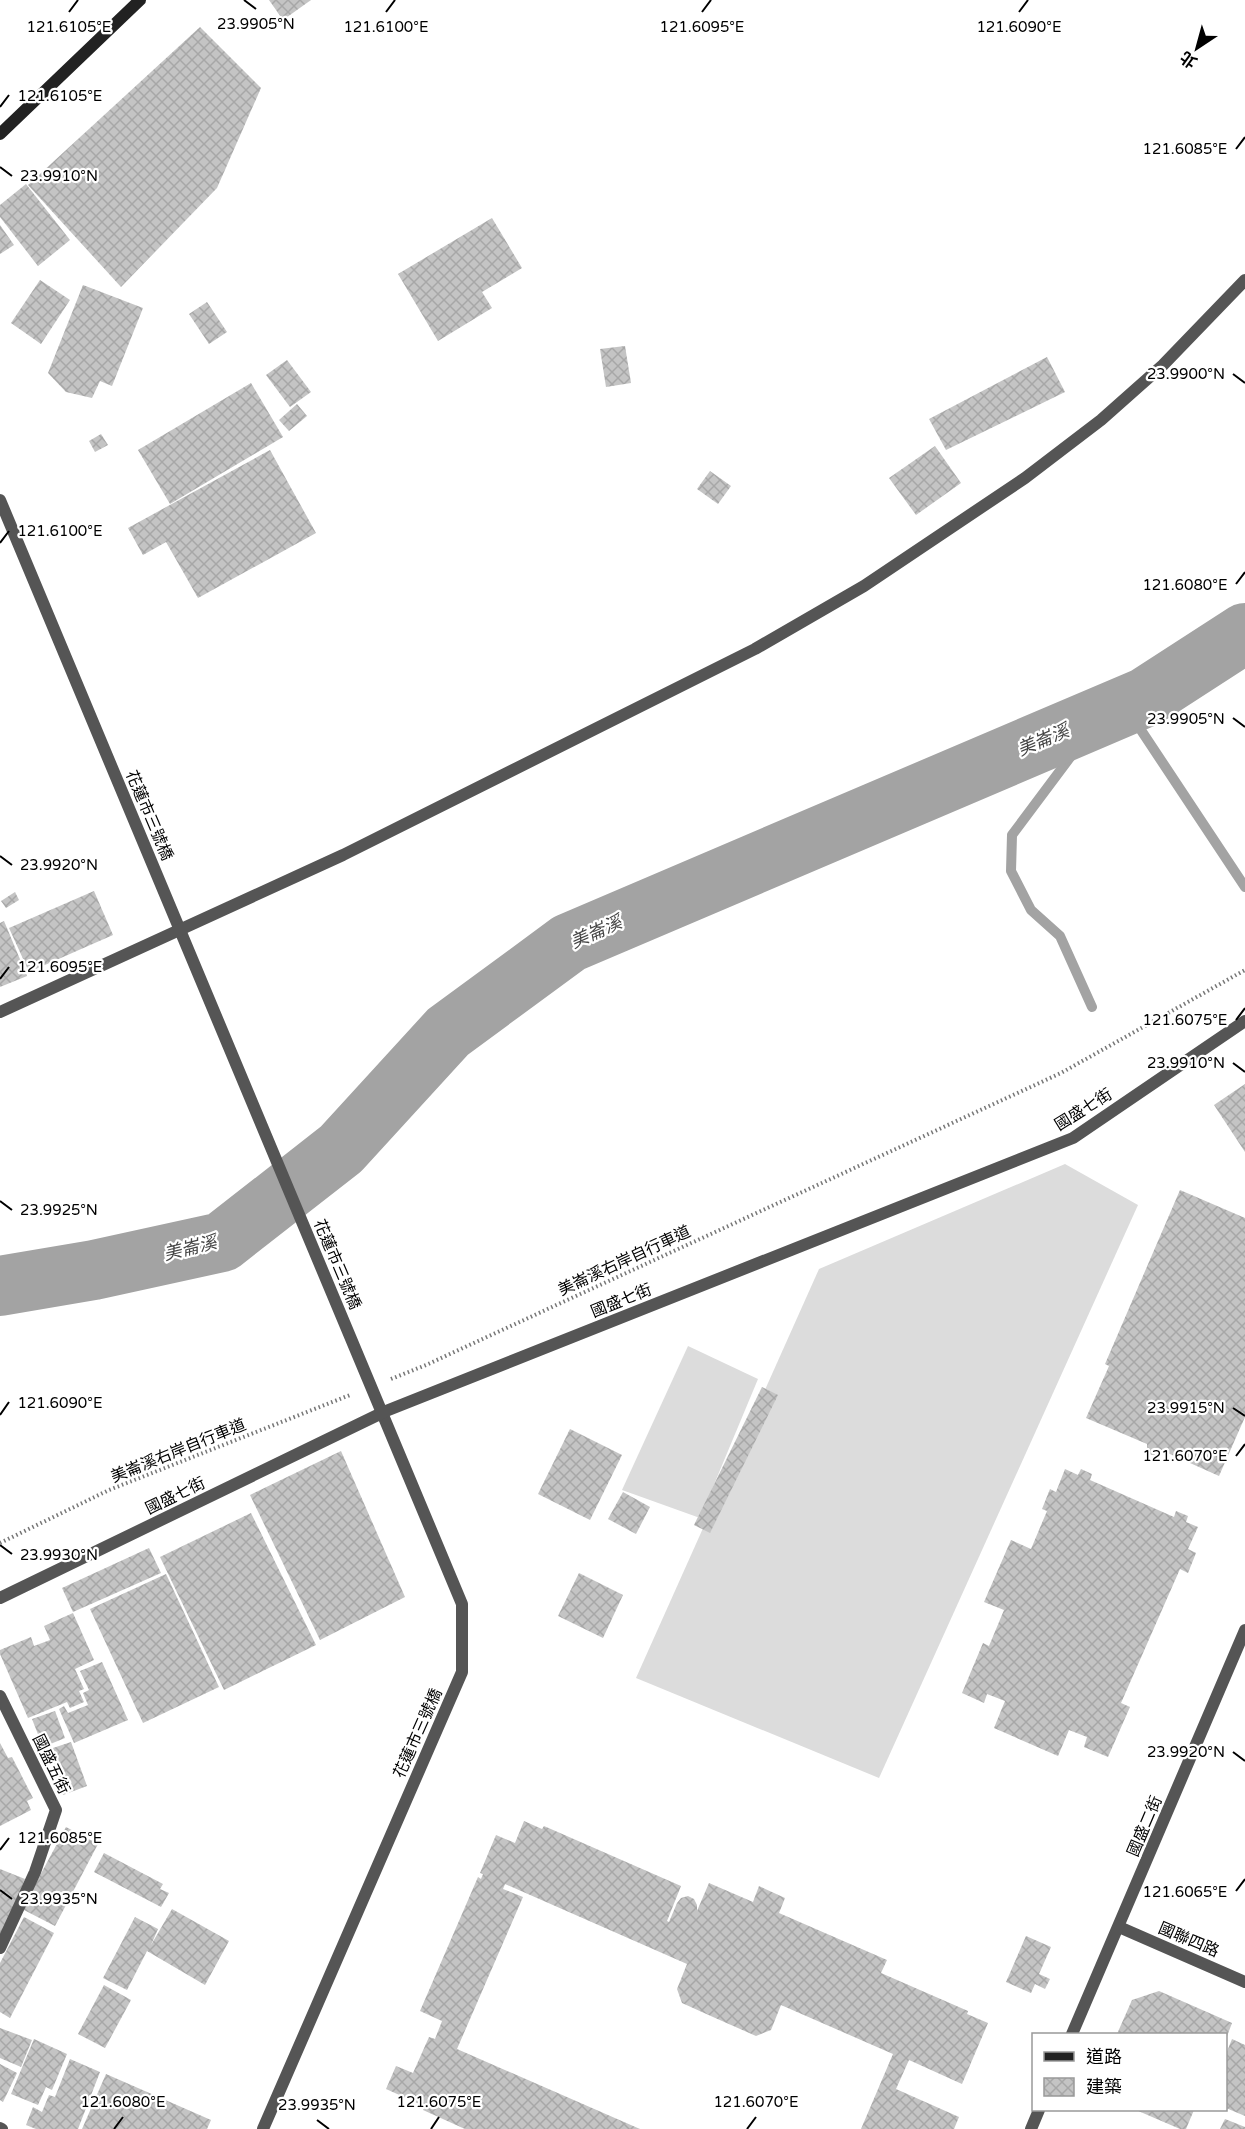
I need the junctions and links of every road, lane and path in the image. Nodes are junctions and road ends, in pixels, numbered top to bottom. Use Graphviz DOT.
graph roads {
  1 [pos="140,0"];
  2 [pos="0,134"];
  3 [pos="1245,280"];
  4 [pos="0,500"];
  5 [pos="1245,970"];
  6 [pos="0,1012"];
  7 [pos="1245,1021"];
  8 [pos="382,1382"];
  9 [pos="360,1391"];
  10 [pos="0,1543"];
  11 [pos="0,1598"];
  12 [pos="1245,1630"];
  13 [pos="0,1696"];
  14 [pos="1119,1927"];
  15 [pos="0,1948"];
  16 [pos="1245,1982"];
  17 [pos="1072,2033"];
  18 [pos="1038,2111"];
  19 [pos="262,2129"];
  20 [pos="1030,2129"];
  1 -- 2 [label="street"];
  3 -- 6 [label="street"];
  4 -- 19 [label="street, 花蓮市三號橋"];
  5 -- 8 [label="path, 美崙溪右岸自行車道"];
  7 -- 11 [label="street, 國盛七街"];
  9 -- 10 [label="path, 美崙溪右岸自行車道"];
  12 -- 14 [label="street, 國盛二街"];
  13 -- 15 [label="street, 國盛五街"];
  14 -- 16 [label="street, 國聯四路"];
  14 -- 17 [label="street, 國盛二街"];
  18 -- 20 [label="street"];
}
